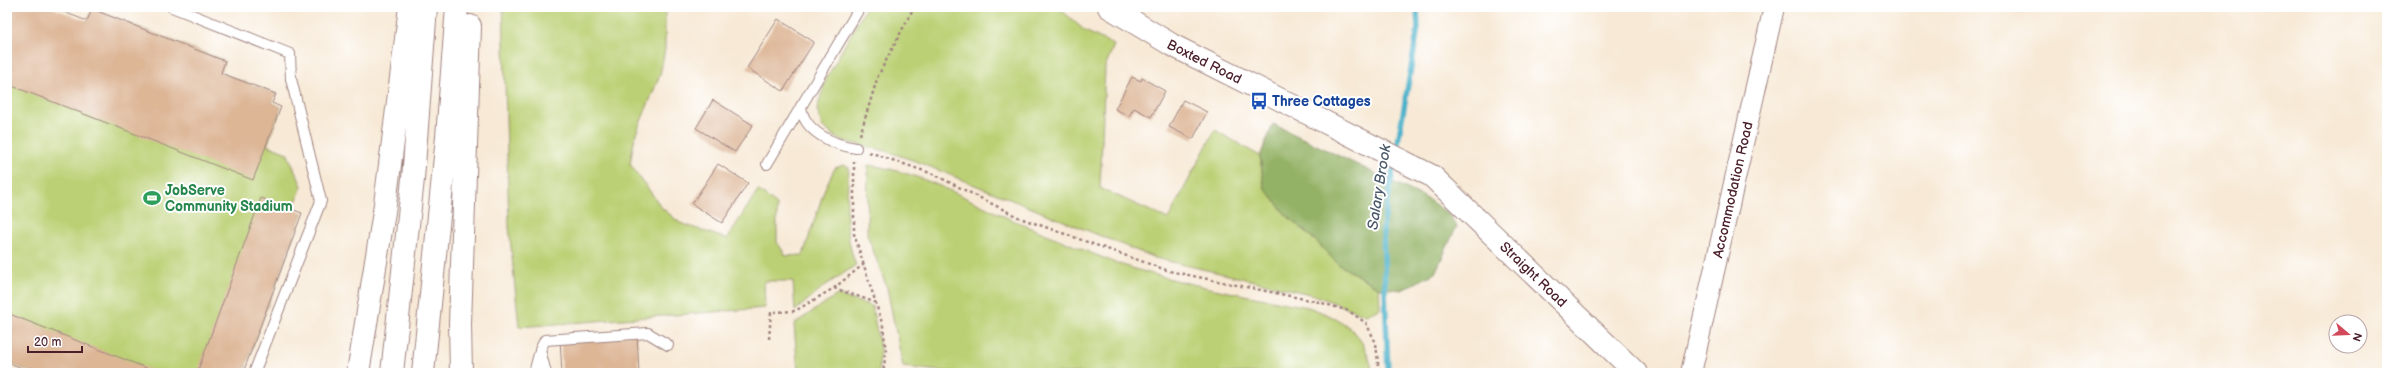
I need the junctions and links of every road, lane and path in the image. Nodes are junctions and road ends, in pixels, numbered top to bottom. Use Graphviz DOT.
graph roads {
  1 [pos="172,7"];
  2 [pos="410,7"];
  3 [pos="426,7"];
  4 [pos="457,7"];
  5 [pos="470,7"];
  6 [pos="860,7"];
  7 [pos="914,7"];
  8 [pos="1109,7"];
  9 [pos="1774,7"];
  10 [pos="801,106"];
  11 [pos="856,148"];
  12 [pos="767,164"];
  13 [pos="1432,176"];
  14 [pos="864,264"];
  15 [pos="834,288"];
  16 [pos="877,303"];
  17 [pos="769,339"];
  18 [pos="668,345"];
  19 [pos="540,350"];
  20 [pos="254,373"];
  21 [pos="358,373"];
  22 [pos="392,373"];
  23 [pos="423,373"];
  24 [pos="461,373"];
  25 [pos="534,373"];
  26 [pos="546,373"];
  27 [pos="883,373"];
  28 [pos="1379,373"];
  29 [pos="1636,373"];
  30 [pos="1691,373"];
  1 -- 20 [label="lane"];
  2 -- 21 [label="main road"];
  3 -- 22 [label="main road"];
  4 -- 23 [label="main road"];
  5 -- 24 [label="main road"];
  6 -- 10 [label="lane"];
  7 -- 11 [label="path"];
  8 -- 13 [label="main road, Boxted Road"];
  9 -- 30 [label="street, Accommodation Road"];
  10 -- 11 [label="lane"];
  10 -- 12 [label="lane"];
  11 -- 14 [label="path"];
  11 -- 28 [label="path"];
  13 -- 29 [label="main road, Straight Road"];
  14 -- 15 [label="path"];
  14 -- 16 [label="path"];
  15 -- 16 [label="path"];
  15 -- 17 [label="path"];
  16 -- 27 [label="path"];
  18 -- 19 [label="lane"];
  19 -- 25 [label="lane"];
  19 -- 26 [label="lane"];
}
